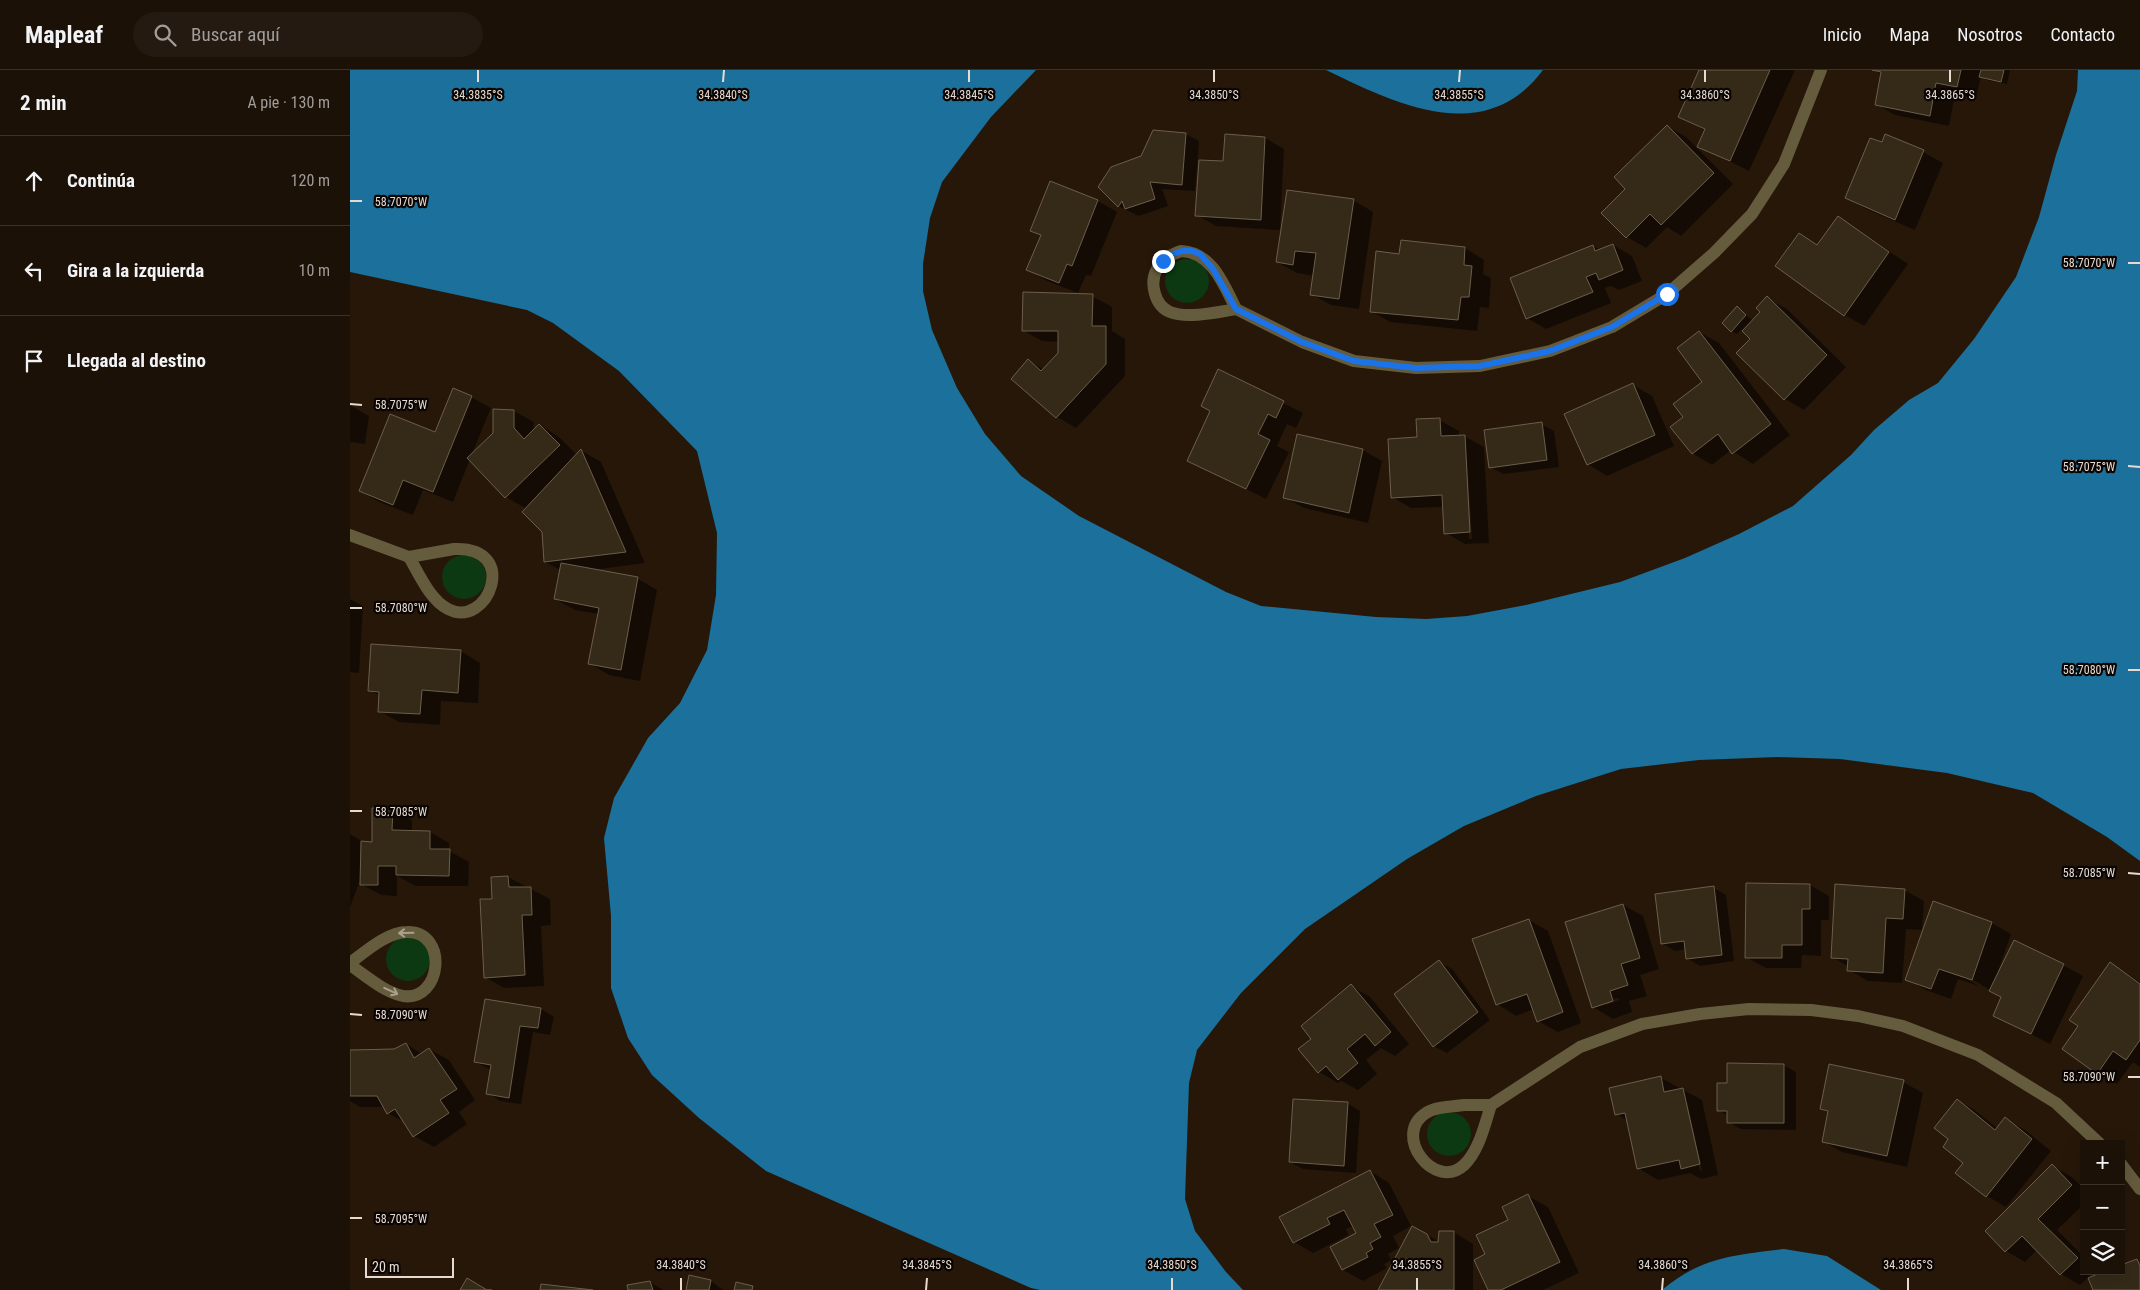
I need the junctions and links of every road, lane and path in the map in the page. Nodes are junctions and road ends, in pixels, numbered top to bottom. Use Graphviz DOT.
graph roads {
  1 [pos="1821,70"];
  2 [pos="1236,309"];
  3 [pos="350,535"];
  4 [pos="409,557"];
  5 [pos="350,964"];
  6 [pos="1491,1105"];
  7 [pos="2096,1140"];
  8 [pos="2125,1169"];
  9 [pos="2140,1189"];
  1 -- 2 [label="street"];
  2 -- 2 [label="street"];
  3 -- 4 [label="street"];
  4 -- 4 [label="street"];
  5 -- 5 [label="street, one-way"];
  6 -- 6 [label="street"];
  6 -- 7 [label="street"];
  8 -- 9 [label="street"];
}
